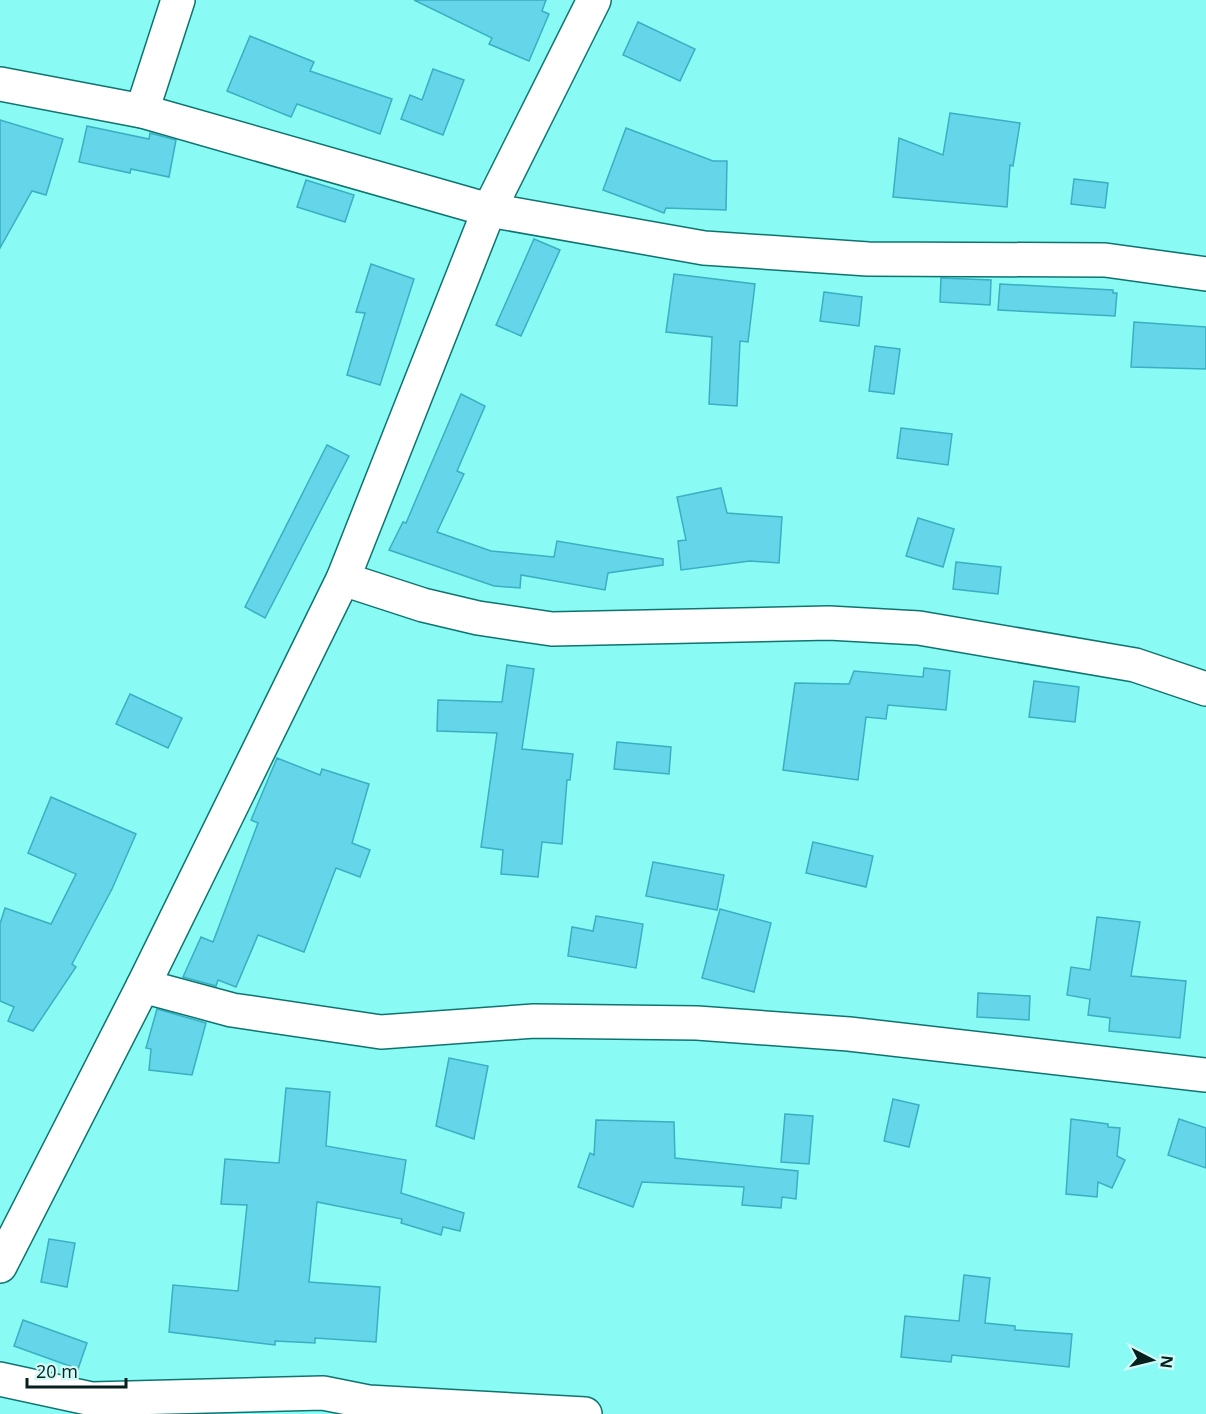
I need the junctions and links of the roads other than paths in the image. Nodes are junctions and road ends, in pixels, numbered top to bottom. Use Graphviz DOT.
graph roads {
  1 [pos="178,0"];
  2 [pos="594,0"];
  3 [pos="0,84"];
  4 [pos="142,111"];
  5 [pos="489,210"];
  6 [pos="1206,274"];
  7 [pos="343,579"];
  8 [pos="1206,689"];
  9 [pos="143,986"];
  10 [pos="1206,1075"];
  11 [pos="0,1266"];
  12 [pos="0,1379"];
  13 [pos="134,1406"];
  14 [pos="585,1414"];
  1 -- 4 [label="street"];
  2 -- 5 [label="street"];
  3 -- 4 [label="street"];
  4 -- 5 [label="street"];
  5 -- 6 [label="street"];
  5 -- 7 [label="street"];
  7 -- 8 [label="street"];
  7 -- 9 [label="street"];
  9 -- 10 [label="street"];
  9 -- 11 [label="street"];
  12 -- 13 [label="street"];
  13 -- 14 [label="street"];
}
